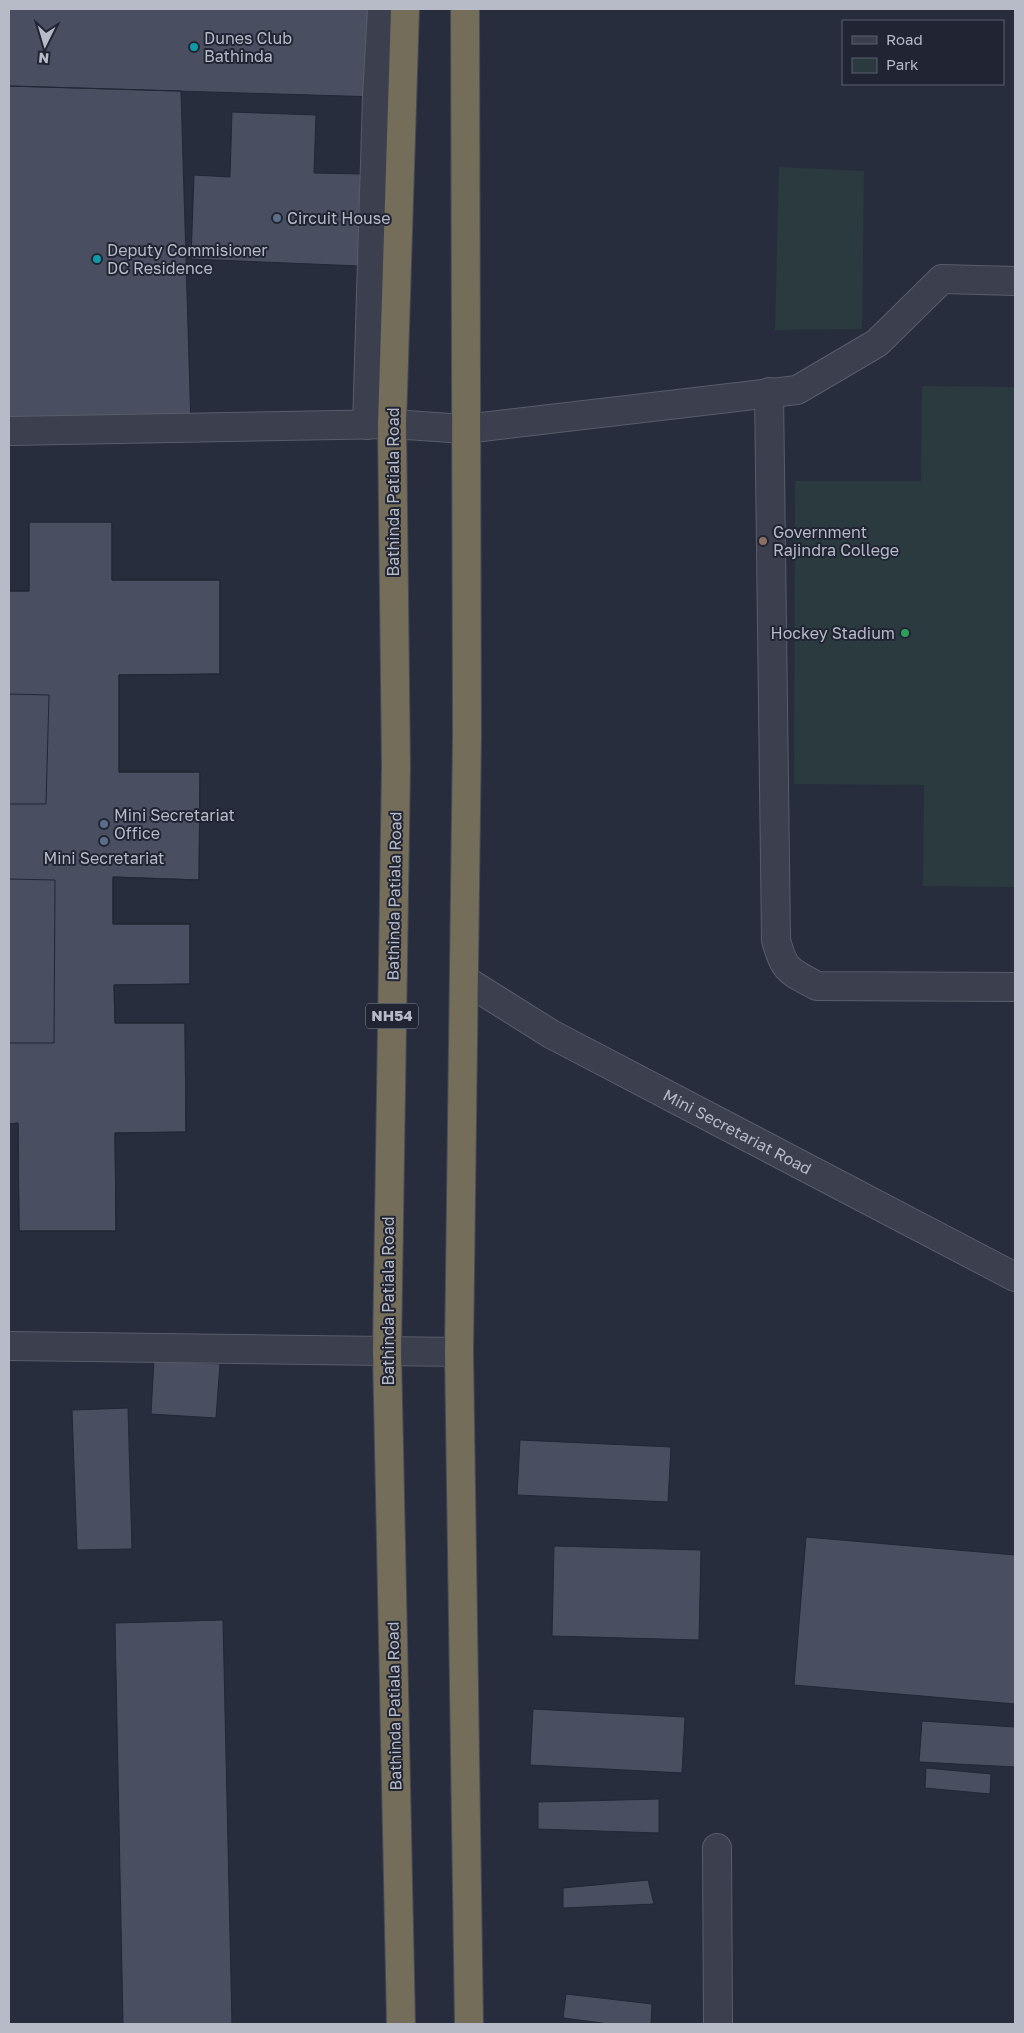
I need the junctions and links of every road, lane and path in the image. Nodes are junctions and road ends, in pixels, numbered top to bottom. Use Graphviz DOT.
graph roads {
  1 [pos="382,9"];
  2 [pos="405,9"];
  3 [pos="465,9"];
  4 [pos="1015,280"];
  5 [pos="769,392"];
  6 [pos="380,424"];
  7 [pos="465,429"];
  8 [pos="9,431"];
  9 [pos="465,980"];
  10 [pos="1015,987"];
  11 [pos="1015,1277"];
  12 [pos="9,1346"];
  13 [pos="387,1351"];
  14 [pos="460,1352"];
  15 [pos="717,1848"];
  16 [pos="401,2024"];
  17 [pos="469,2024"];
  18 [pos="718,2024"];
  1 -- 6 [label="street"];
  2 -- 6 [label="highway, Bathinda Patiala Road / NH54"];
  3 -- 7 [label="highway"];
  4 -- 5 [label="street"];
  5 -- 7 [label="street"];
  5 -- 10 [label="street"];
  6 -- 7 [label="street"];
  6 -- 8 [label="street"];
  6 -- 13 [label="highway, Bathinda Patiala Road / NH54"];
  7 -- 9 [label="highway"];
  9 -- 11 [label="street, Mini Secretariat Road"];
  9 -- 14 [label="highway"];
  12 -- 13 [label="street"];
  13 -- 14 [label="street"];
  13 -- 16 [label="highway, Bathinda Patiala Road / NH54"];
  14 -- 17 [label="highway"];
  15 -- 18 [label="street"];
}
